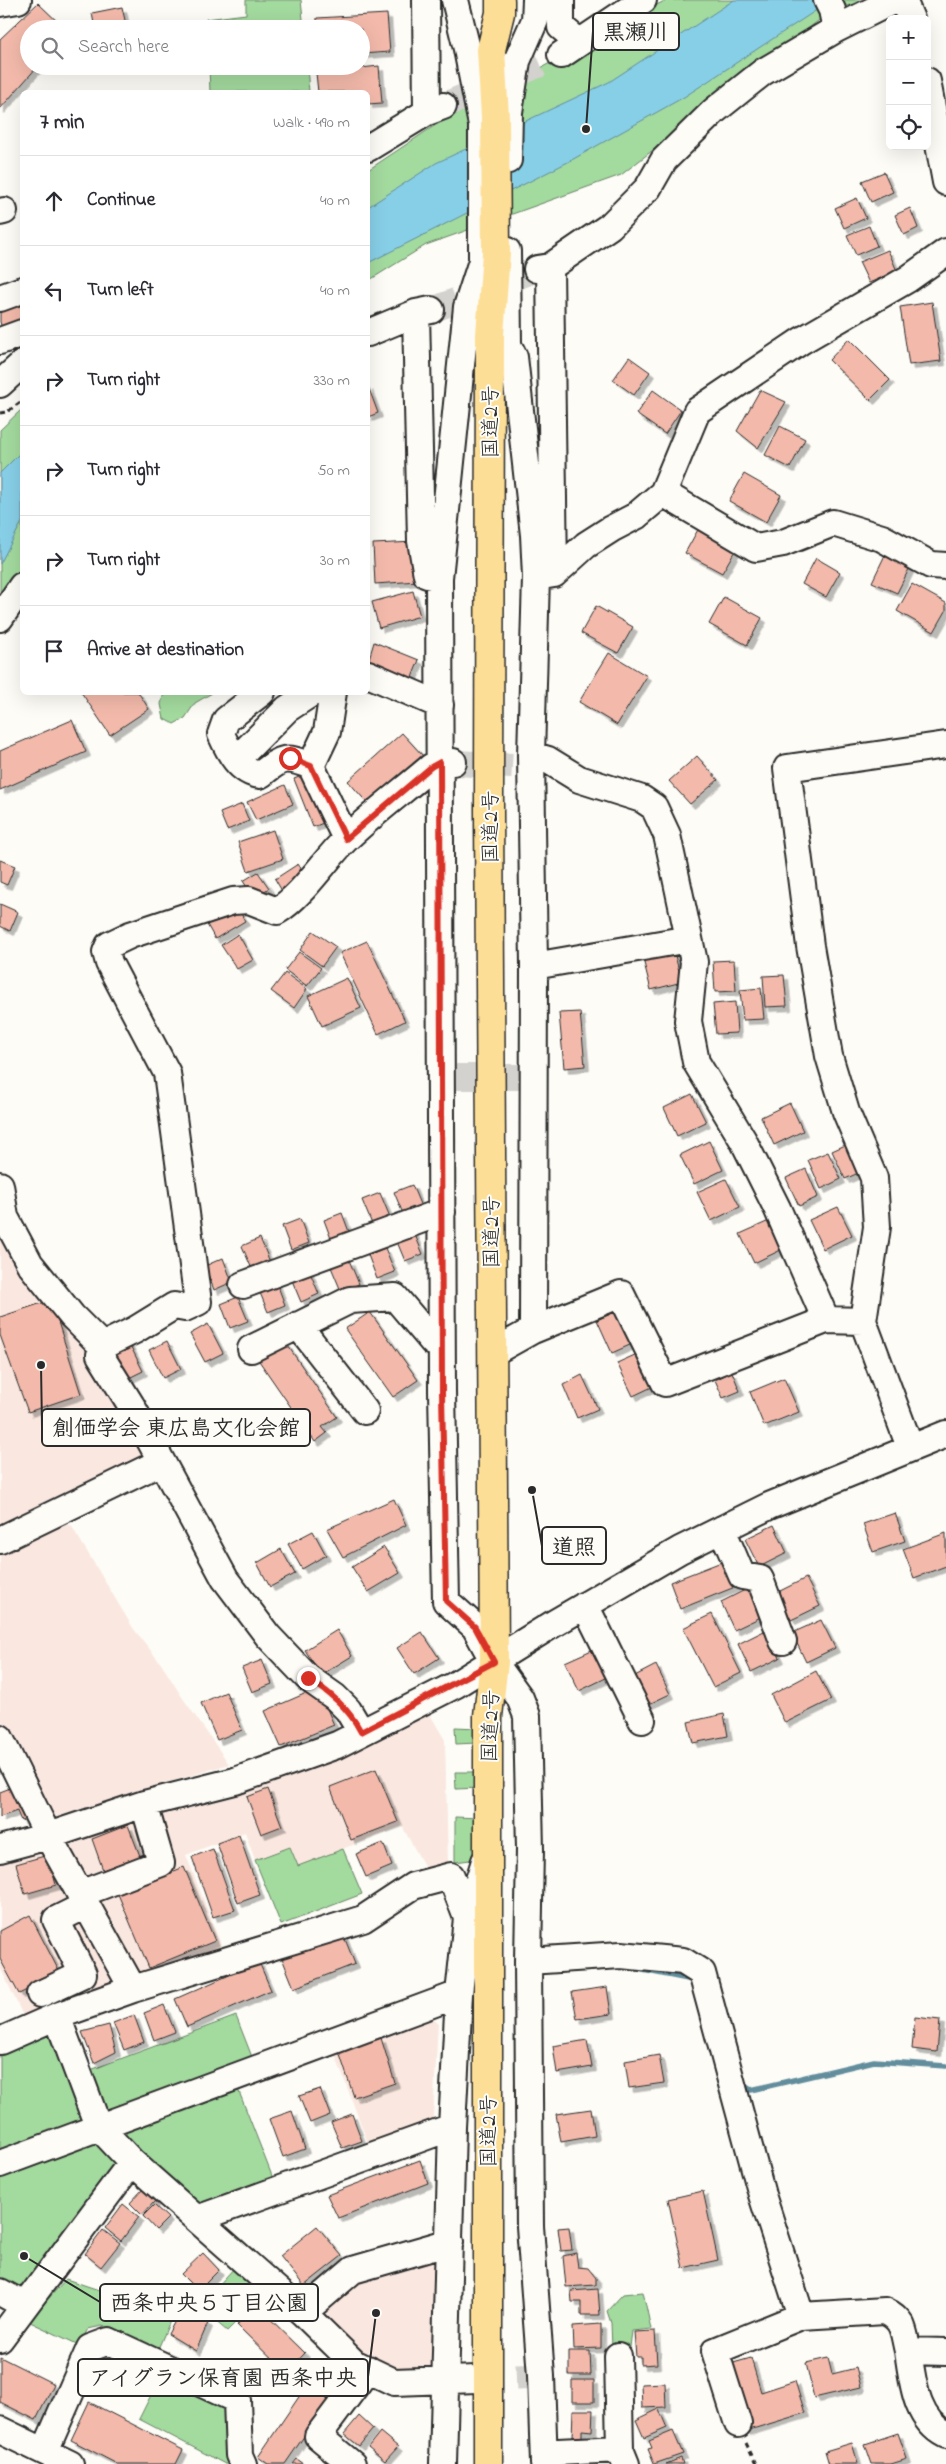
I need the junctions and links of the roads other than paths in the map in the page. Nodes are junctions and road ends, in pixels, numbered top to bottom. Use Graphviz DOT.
graph roads {
  1 [pos="18,0"];
  2 [pos="426,0"];
  3 [pos="455,0"];
  4 [pos="536,0"];
  5 [pos="561,0"];
  6 [pos="643,0"];
  7 [pos="894,0"];
  8 [pos="903,0"];
  9 [pos="0,3"];
  10 [pos="500,3"];
  11 [pos="832,13"];
  12 [pos="909,15"];
  13 [pos="931,102"];
  14 [pos="495,118"];
  15 [pos="370,147"];
  16 [pos="946,182"];
  17 [pos="946,252"];
  18 [pos="495,254"];
  19 [pos="20,291"];
  20 [pos="0,298"];
  21 [pos="370,331"];
  22 [pos="20,334"];
  23 [pos="0,341"];
  24 [pos="20,366"];
  25 [pos="0,384"];
  26 [pos="663,493"];
  27 [pos="946,566"];
  28 [pos="545,576"];
  29 [pos="439,578"];
  30 [pos="20,589"];
  31 [pos="0,618"];
  32 [pos="370,675"];
  33 [pos="258,695"];
  34 [pos="322,695"];
  35 [pos="327,695"];
  36 [pos="440,705"];
  37 [pos="946,745"];
  38 [pos="236,760"];
  39 [pos="449,762"];
  40 [pos="525,763"];
  41 [pos="311,766"];
  42 [pos="346,839"];
  43 [pos="689,939"];
  44 [pos="534,966"];
  45 [pos="0,1185"];
  46 [pos="442,1212"];
  47 [pos="243,1285"];
  48 [pos="826,1320"];
  49 [pos="863,1321"];
  50 [pos="298,1326"];
  51 [pos="533,1330"];
  52 [pos="433,1342"];
  53 [pos="102,1346"];
  54 [pos="250,1349"];
  55 [pos="492,1353"];
  56 [pos="365,1411"];
  57 [pos="945,1438"];
  58 [pos="910,1447"];
  59 [pos="161,1462"];
  60 [pos="722,1530"];
  61 [pos="0,1540"];
  62 [pos="585,1604"];
  63 [pos="783,1641"];
  64 [pos="494,1662"];
  65 [pos="642,1720"];
  66 [pos="361,1732"];
  67 [pos="0,1738"];
  68 [pos="144,1804"];
  69 [pos="48,1836"];
  70 [pos="0,1849"];
  71 [pos="488,1852"];
  72 [pos="83,1900"];
  73 [pos="467,1918"];
  74 [pos="528,1961"];
  75 [pos="133,1989"];
  76 [pos="40,1994"];
  77 [pos="459,1994"];
  78 [pos="56,2016"];
  79 [pos="0,2041"];
  80 [pos="98,2126"];
  81 [pos="452,2126"];
  82 [pos="132,2162"];
  83 [pos="0,2164"];
  84 [pos="197,2219"];
  85 [pos="450,2242"];
  86 [pos="0,2292"];
  87 [pos="24,2305"];
  88 [pos="302,2313"];
  89 [pos="801,2316"];
  90 [pos="0,2339"];
  91 [pos="908,2351"];
  92 [pos="946,2352"];
  93 [pos="618,2356"];
  94 [pos="368,2369"];
  95 [pos="477,2379"];
  96 [pos="446,2381"];
  97 [pos="738,2424"];
  98 [pos="0,2430"];
  99 [pos="946,2435"];
  100 [pos="45,2451"];
  101 [pos="544,2457"];
  102 [pos="623,2457"];
  103 [pos="442,2462"];
  104 [pos="70,2464"];
  105 [pos="243,2464"];
  106 [pos="352,2464"];
  107 [pos="488,2464"];
  1 -- 9 [label="street"];
  2 -- 15 [label="street"];
  3 -- 14 [label="street"];
  4 -- 14 [label="street"];
  5 -- 6 [label="street"];
  7 -- 11 [label="street"];
  8 -- 12 [label="street"];
  10 -- 14 [label="highway, 国道2号"];
  11 -- 28 [label="street"];
  13 -- 16 [label="street"];
  14 -- 18 [label="highway, 国道2号"];
  17 -- 26 [label="street"];
  18 -- 28 [label="street"];
  18 -- 29 [label="street"];
  18 -- 55 [label="highway, 国道2号"];
  19 -- 20 [label="street"];
  21 -- 29 [label="street"];
  22 -- 23 [label="street"];
  24 -- 25 [label="street"];
  26 -- 27 [label="street"];
  26 -- 28 [label="street"];
  28 -- 40 [label="street"];
  29 -- 36 [label="street"];
  30 -- 31 [label="street"];
  32 -- 36 [label="street"];
  33 -- 38 [label="street"];
  34 -- 38 [label="street"];
  35 -- 41 [label="street"];
  36 -- 39 [label="street"];
  37 -- 49 [label="street"];
  38 -- 41 [label="street"];
  39 -- 42 [label="street"];
  39 -- 46 [label="street"];
  40 -- 43 [label="street"];
  40 -- 44 [label="street"];
  41 -- 42 [label="street"];
  42 -- 53 [label="street"];
  43 -- 44 [label="street"];
  43 -- 48 [label="street"];
  44 -- 51 [label="street"];
  45 -- 53 [label="street"];
  46 -- 47 [label="street"];
  46 -- 64 [label="street"];
  48 -- 49 [label="street"];
  48 -- 51 [label="street"];
  49 -- 58 [label="street"];
  50 -- 52 [label="street"];
  50 -- 54 [label="street"];
  50 -- 56 [label="street"];
  51 -- 55 [label="street"];
  53 -- 59 [label="street"];
  55 -- 64 [label="highway, 国道2号"];
  57 -- 58 [label="street"];
  58 -- 60 [label="street"];
  59 -- 61 [label="street"];
  59 -- 66 [label="street"];
  60 -- 62 [label="street"];
  60 -- 63 [label="street"];
  62 -- 64 [label="street"];
  62 -- 65 [label="street"];
  64 -- 66 [label="street"];
  64 -- 71 [label="highway, 国道2号"];
  64 -- 74 [label="street"];
  66 -- 68 [label="street"];
  67 -- 69 [label="street"];
  68 -- 69 [label="street"];
  68 -- 72 [label="street"];
  69 -- 70 [label="street"];
  69 -- 72 [label="street"];
  71 -- 73 [label="street"];
  71 -- 107 [label="highway, 国道2号"];
  72 -- 75 [label="street"];
  72 -- 76 [label="street"];
  73 -- 75 [label="street"];
  73 -- 77 [label="street"];
  74 -- 89 [label="street"];
  74 -- 101 [label="street"];
  75 -- 78 [label="street"];
  77 -- 80 [label="street"];
  77 -- 81 [label="street"];
  78 -- 79 [label="street"];
  78 -- 80 [label="street"];
  80 -- 82 [label="street"];
  80 -- 83 [label="street"];
  81 -- 84 [label="street"];
  81 -- 85 [label="street"];
  82 -- 84 [label="street"];
  82 -- 87 [label="street"];
  84 -- 88 [label="street"];
  85 -- 88 [label="street"];
  85 -- 96 [label="street"];
  86 -- 87 [label="street"];
  87 -- 90 [label="street"];
  88 -- 94 [label="street"];
  89 -- 91 [label="street"];
  89 -- 97 [label="street"];
  91 -- 92 [label="street"];
  91 -- 99 [label="street"];
  93 -- 102 [label="street"];
  94 -- 96 [label="street"];
  94 -- 106 [label="street"];
  95 -- 96 [label="street"];
  96 -- 103 [label="street"];
  98 -- 100 [label="street"];
  100 -- 104 [label="street"];
  100 -- 105 [label="street"];
  101 -- 102 [label="street"];
}
